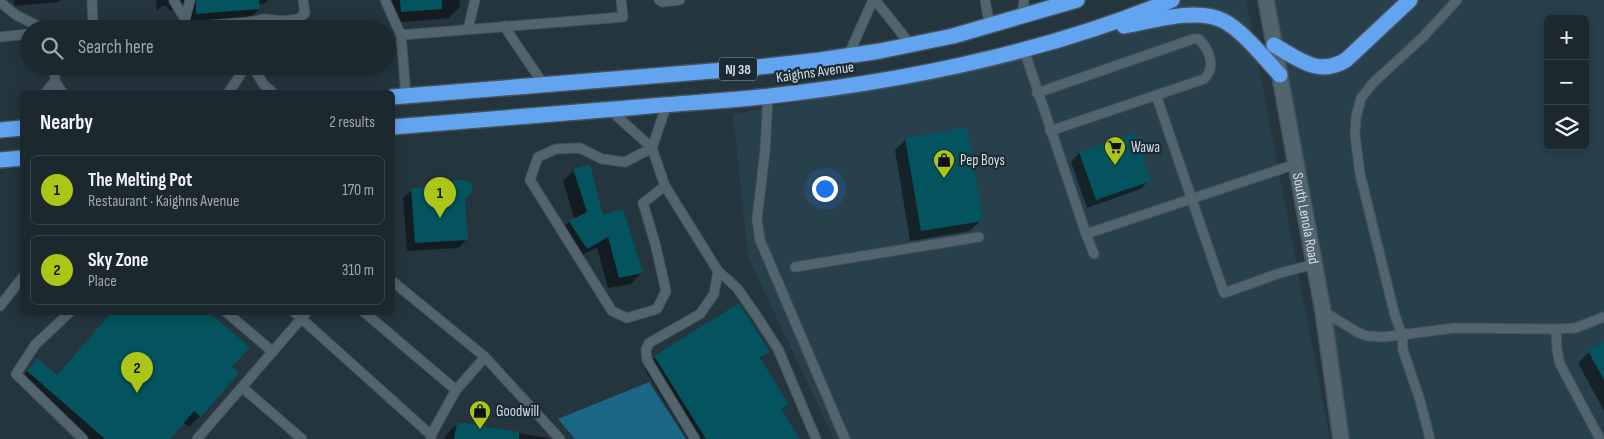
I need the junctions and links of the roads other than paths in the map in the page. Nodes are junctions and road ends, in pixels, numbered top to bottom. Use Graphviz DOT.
graph roads {
  1 [pos="92,0"];
  2 [pos="190,0"];
  3 [pos="303,0"];
  4 [pos="385,0"];
  5 [pos="475,0"];
  6 [pos="621,0"];
  7 [pos="659,0"];
  8 [pos="680,0"];
  9 [pos="874,0"];
  10 [pos="985,0"];
  11 [pos="1024,0"];
  12 [pos="1077,0"];
  13 [pos="1172,0"];
  14 [pos="1266,0"];
  15 [pos="1410,0"];
  16 [pos="1457,0"];
  17 [pos="0,2"];
  18 [pos="174,2"];
  19 [pos="1060,2"];
  20 [pos="1022,17"];
  21 [pos="26,20"];
  22 [pos="93,20"];
  23 [pos="183,20"];
  24 [pos="186,20"];
  25 [pos="290,20"];
  26 [pos="394,20"];
  27 [pos="395,22"];
  28 [pos="504,26"];
  29 [pos="990,27"];
  30 [pos="468,29"];
  31 [pos="1088,32"];
  32 [pos="20,35"];
  33 [pos="401,35"];
  34 [pos="0,37"];
  35 [pos="911,45"];
  36 [pos="1274,45"];
  37 [pos="1024,50"];
  38 [pos="848,56"];
  39 [pos="1280,74"];
  40 [pos="55,75"];
  41 [pos="240,75"];
  42 [pos="258,75"];
  43 [pos="55,81"];
  44 [pos="544,85"];
  45 [pos="48,90"];
  46 [pos="61,90"];
  47 [pos="230,90"];
  48 [pos="270,90"];
  49 [pos="1037,92"];
  50 [pos="1156,95"];
  51 [pos="768,96"];
  52 [pos="399,97"];
  53 [pos="667,104"];
  54 [pos="608,109"];
  55 [pos="395,127"];
  56 [pos="1050,130"];
  57 [pos="652,148"];
  58 [pos="20,158"];
  59 [pos="0,160"];
  60 [pos="1296,164"];
  61 [pos="665,186"];
  62 [pos="1191,198"];
  63 [pos="1086,234"];
  64 [pos="979,237"];
  65 [pos="1094,254"];
  66 [pos="1315,264"];
  67 [pos="795,267"];
  68 [pos="718,271"];
  69 [pos="20,281"];
  70 [pos="395,283"];
  71 [pos="0,306"];
  72 [pos="1323,311"];
  73 [pos="67,315"];
  74 [pos="230,315"];
  75 [pos="301,315"];
  76 [pos="368,315"];
  77 [pos="1604,317"];
  78 [pos="1556,329"];
  79 [pos="1402,334"];
  80 [pos="273,352"];
  81 [pos="485,357"];
  82 [pos="242,388"];
  83 [pos="456,390"];
  84 [pos="431,437"];
  85 [pos="83,439"];
  86 [pos="198,439"];
  87 [pos="302,439"];
  88 [pos="560,439"];
  89 [pos="695,439"];
  90 [pos="816,439"];
  91 [pos="845,439"];
  92 [pos="1341,439"];
  93 [pos="1430,439"];
  94 [pos="1600,439"];
  1 -- 22 [label="lane"];
  2 -- 24 [label="lane"];
  3 -- 25 [label="lane"];
  4 -- 26 [label="lane"];
  5 -- 30 [label="lane"];
  6 -- 28 [label="lane"];
  7 -- 8 [label="lane"];
  9 -- 35 [label="lane"];
  9 -- 38 [label="lane"];
  10 -- 29 [label="lane"];
  11 -- 20 [label="lane"];
  12 -- 19 [label="highway, Kaighns Avenue / NJ 38"];
  13 -- 31 [label="highway, Kaighns Avenue / NJ 38"];
  14 -- 36 [label="street, South Lenola Road"];
  15 -- 36 [label="highway"];
  16 -- 79 [label="lane"];
  17 -- 21 [label="lane"];
  18 -- 23 [label="lane"];
  19 -- 20 [label="highway, Kaighns Avenue / NJ 38"];
  20 -- 29 [label="highway, Kaighns Avenue / NJ 38"];
  27 -- 33 [label="lane"];
  28 -- 30 [label="lane"];
  28 -- 44 [label="lane"];
  29 -- 35 [label="highway, Kaighns Avenue / NJ 38"];
  30 -- 33 [label="lane"];
  31 -- 37 [label="highway, Kaighns Avenue / NJ 38"];
  31 -- 39 [label="highway"];
  32 -- 34 [label="lane"];
  33 -- 52 [label="lane"];
  35 -- 38 [label="highway, Kaighns Avenue / NJ 38"];
  36 -- 39 [label="street, South Lenola Road"];
  37 -- 49 [label="lane"];
  37 -- 51 [label="highway, Kaighns Avenue / NJ 38"];
  38 -- 44 [label="highway, Kaighns Avenue / NJ 38"];
  39 -- 60 [label="street, South Lenola Road"];
  40 -- 43 [label="lane"];
  41 -- 47 [label="lane"];
  42 -- 48 [label="lane"];
  43 -- 45 [label="lane"];
  43 -- 46 [label="lane"];
  44 -- 52 [label="highway, Kaighns Avenue / NJ 38"];
  49 -- 50 [label="lane"];
  49 -- 56 [label="lane"];
  50 -- 56 [label="lane"];
  50 -- 62 [label="lane"];
  51 -- 53 [label="highway, Kaighns Avenue / NJ 38"];
  51 -- 91 [label="lane"];
  53 -- 54 [label="highway, Kaighns Avenue / NJ 38"];
  53 -- 57 [label="lane"];
  54 -- 55 [label="highway, Kaighns Avenue / NJ 38"];
  54 -- 57 [label="lane"];
  56 -- 63 [label="lane"];
  57 -- 61 [label="lane"];
  57 -- 61 [label="lane"];
  58 -- 59 [label="highway"];
  60 -- 62 [label="lane"];
  60 -- 66 [label="street, South Lenola Road"];
  61 -- 68 [label="lane"];
  62 -- 63 [label="lane"];
  62 -- 66 [label="lane"];
  63 -- 65 [label="lane"];
  64 -- 67 [label="lane"];
  66 -- 72 [label="street, South Lenola Road"];
  68 -- 89 [label="lane"];
  68 -- 90 [label="lane"];
  69 -- 71 [label="lane"];
  70 -- 81 [label="lane"];
  72 -- 79 [label="lane"];
  72 -- 92 [label="street, South Lenola Road"];
  73 -- 85 [label="lane"];
  74 -- 80 [label="lane"];
  75 -- 80 [label="lane"];
  75 -- 84 [label="lane"];
  76 -- 83 [label="lane"];
  77 -- 78 [label="lane"];
  78 -- 79 [label="lane"];
  78 -- 94 [label="lane"];
  79 -- 93 [label="lane"];
  80 -- 82 [label="lane"];
  81 -- 83 [label="lane"];
  81 -- 88 [label="lane"];
  82 -- 86 [label="lane"];
  82 -- 87 [label="lane"];
  83 -- 84 [label="lane"];
}
